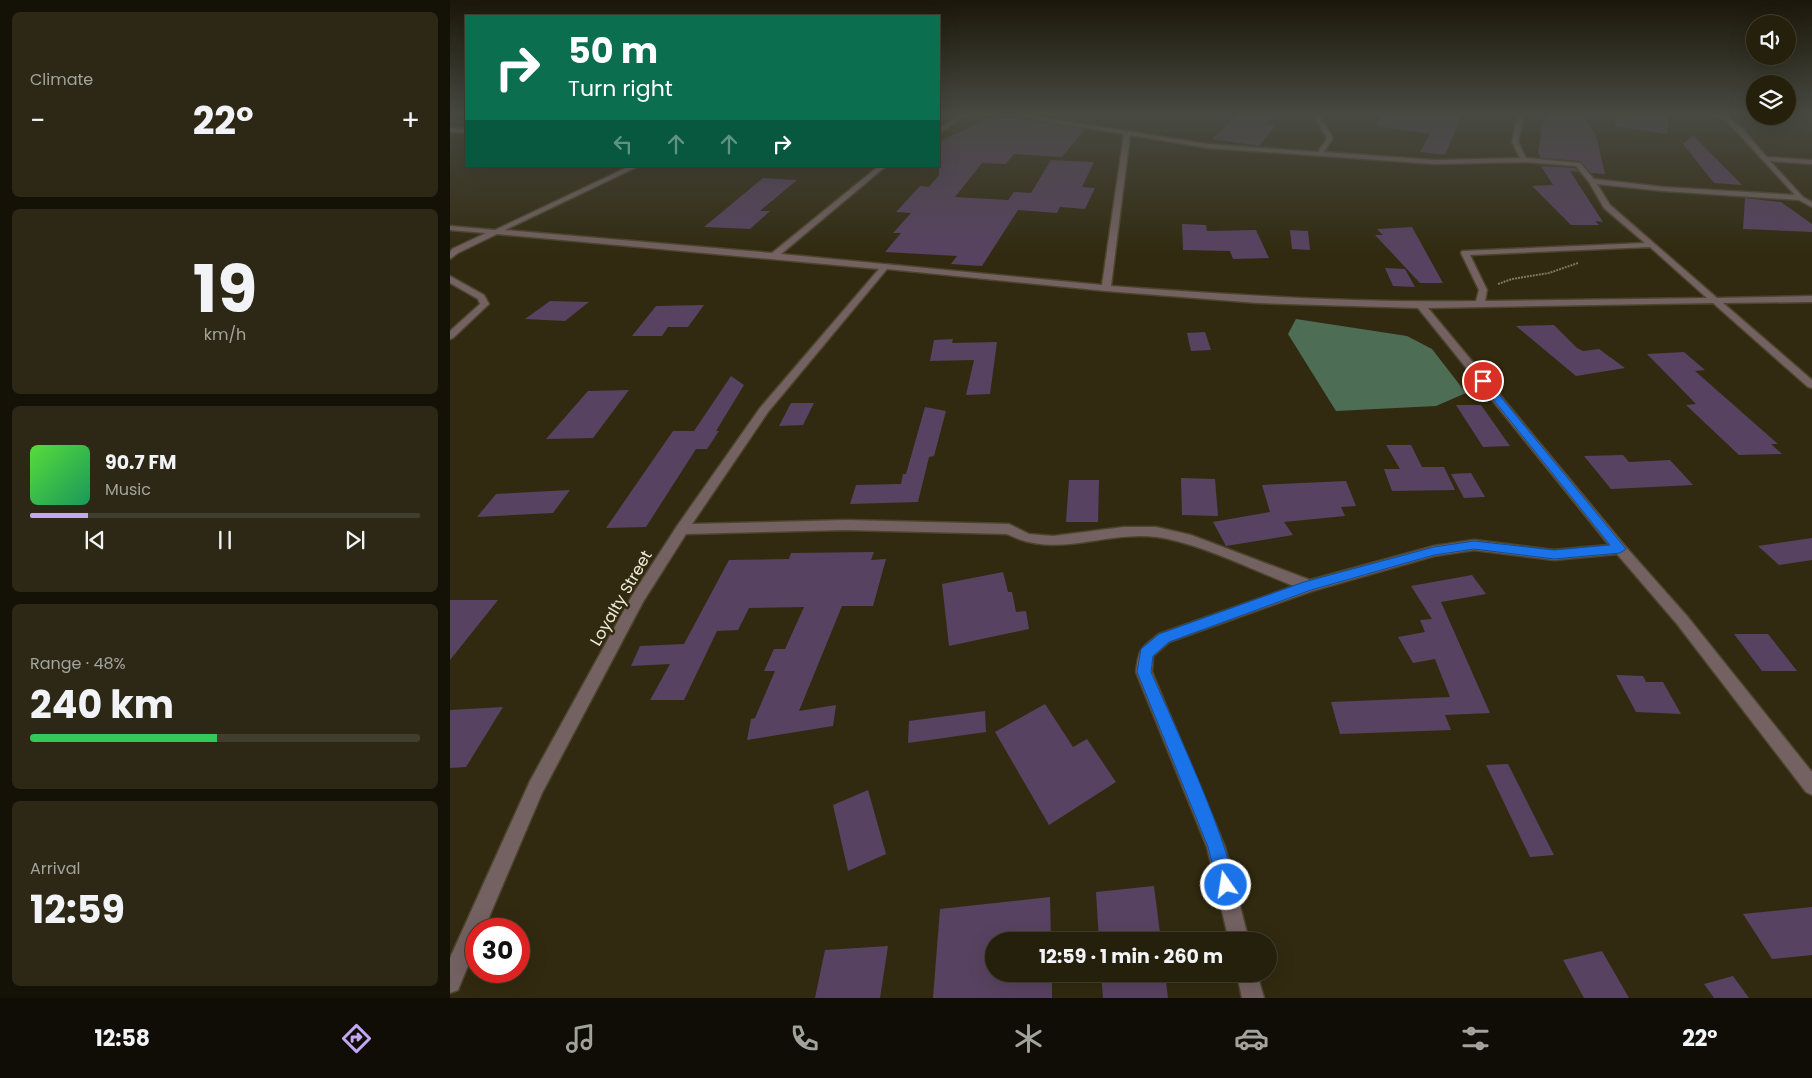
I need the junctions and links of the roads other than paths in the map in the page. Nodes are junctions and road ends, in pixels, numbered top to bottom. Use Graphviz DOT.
graph roads {
  1 [pos="1124,162"];
  2 [pos="1430,162"];
  3 [pos="1454,162"];
  4 [pos="1545,162"];
  5 [pos="1768,162"];
  6 [pos="634,167"];
  7 [pos="882,167"];
  8 [pos="1592,181"];
  9 [pos="1801,198"];
  10 [pos="1812,206"];
  11 [pos="450,228"];
  12 [pos="497,232"];
  13 [pos="1652,245"];
  14 [pos="774,256"];
  15 [pos="450,257"];
  16 [pos="884,268"];
  17 [pos="450,279"];
  18 [pos="1106,288"];
  19 [pos="1812,300"];
  20 [pos="1717,301"];
  21 [pos="1480,304"];
  22 [pos="1421,305"];
  23 [pos="450,336"];
  24 [pos="1812,385"];
  25 [pos="682,529"];
  26 [pos="1620,549"];
  27 [pos="1308,586"];
  28 [pos="1812,786"];
  29 [pos="1237,932"];
  30 [pos="450,982"];
  31 [pos="1249,982"];
  32 [pos="1253,998"];
  1 -- 18 [label="street"];
  2 -- 3 [label="street"];
  4 -- 8 [label="street"];
  5 -- 9 [label="street"];
  6 -- 12 [label="street"];
  7 -- 14 [label="street"];
  8 -- 9 [label="street"];
  8 -- 13 [label="street"];
  9 -- 10 [label="street"];
  11 -- 12 [label="street"];
  12 -- 14 [label="street"];
  12 -- 15 [label="street"];
  13 -- 20 [label="street"];
  13 -- 21 [label="street"];
  14 -- 16 [label="street"];
  16 -- 18 [label="street"];
  16 -- 25 [label="street, Loyalty Street"];
  17 -- 23 [label="street"];
  18 -- 22 [label="street"];
  19 -- 20 [label="street"];
  20 -- 21 [label="street"];
  20 -- 24 [label="street"];
  21 -- 22 [label="street"];
  22 -- 26 [label="street"];
  25 -- 27 [label="street"];
  25 -- 30 [label="street, Loyalty Street"];
  26 -- 27 [label="street"];
  26 -- 28 [label="street"];
  27 -- 29 [label="street"];
  31 -- 32 [label="street"];
}
